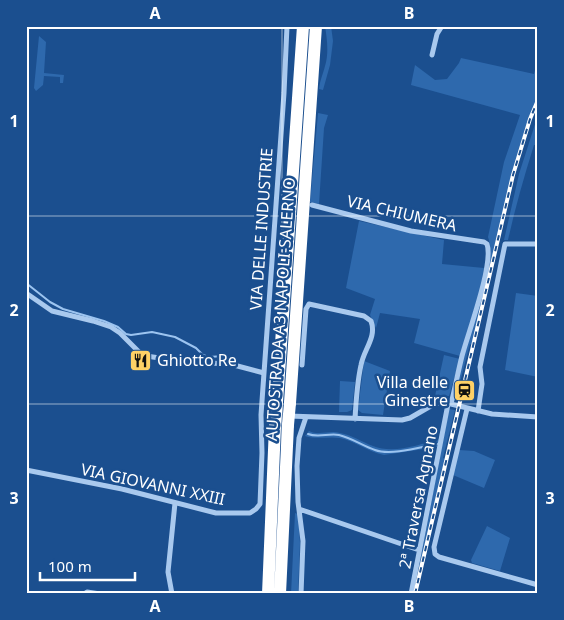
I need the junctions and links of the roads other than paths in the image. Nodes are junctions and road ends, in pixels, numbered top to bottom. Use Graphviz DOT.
graph roads {
  1 [pos="287,26"];
  2 [pos="303,26"];
  3 [pos="316,26"];
  4 [pos="442,26"];
  5 [pos="432,55"];
  6 [pos="312,205"];
  7 [pos="487,244"];
  8 [pos="538,244"];
  9 [pos="26,293"];
  10 [pos="302,364"];
  11 [pos="264,373"];
  12 [pos="283,402"];
  13 [pos="450,404"];
  14 [pos="467,409"];
  15 [pos="478,411"];
  16 [pos="261,415"];
  17 [pos="306,417"];
  18 [pos="538,417"];
  19 [pos="355,419"];
  20 [pos="26,470"];
  21 [pos="175,503"];
  22 [pos="299,509"];
  23 [pos="420,550"];
  24 [pos="538,585"];
  25 [pos="84,594"];
  26 [pos="100,594"];
  27 [pos="172,594"];
  28 [pos="268,594"];
  29 [pos="280,594"];
  30 [pos="301,594"];
  31 [pos="411,594"];
  1 -- 11 [label="street, VIA DELLE INDUSTRIE"];
  2 -- 12 [label="highway, AUTOSTRADA A3 NAPOLI-SALERNO"];
  3 -- 12 [label="highway, AUTOSTRADA A3 NAPOLI-SALERNO"];
  4 -- 5 [label="street"];
  6 -- 7 [label="street, VIA CHIUMERA"];
  7 -- 13 [label="street, 2ª Traversa Agnano"];
  8 -- 15 [label="street"];
  9 -- 11 [label="street"];
  10 -- 19 [label="street"];
  11 -- 16 [label="street, VIA DELLE INDUSTRIE"];
  12 -- 28 [label="highway, AUTOSTRADA A3 NAPOLI-SALERNO, bridge"];
  12 -- 29 [label="highway, AUTOSTRADA A3 NAPOLI-SALERNO, bridge"];
  13 -- 14 [label="street"];
  13 -- 19 [label="street"];
  13 -- 23 [label="street, 2ª Traversa Agnano"];
  14 -- 15 [label="street"];
  14 -- 24 [label="street"];
  15 -- 18 [label="street"];
  16 -- 17 [label="street"];
  16 -- 21 [label="street, VIA GIOVANNI XXIII"];
  17 -- 19 [label="street"];
  17 -- 22 [label="street"];
  20 -- 21 [label="street, VIA GIOVANNI XXIII"];
  21 -- 27 [label="street"];
  22 -- 23 [label="street"];
  22 -- 30 [label="street"];
  23 -- 31 [label="street, 2ª Traversa Agnano"];
  25 -- 26 [label="street"];
}
